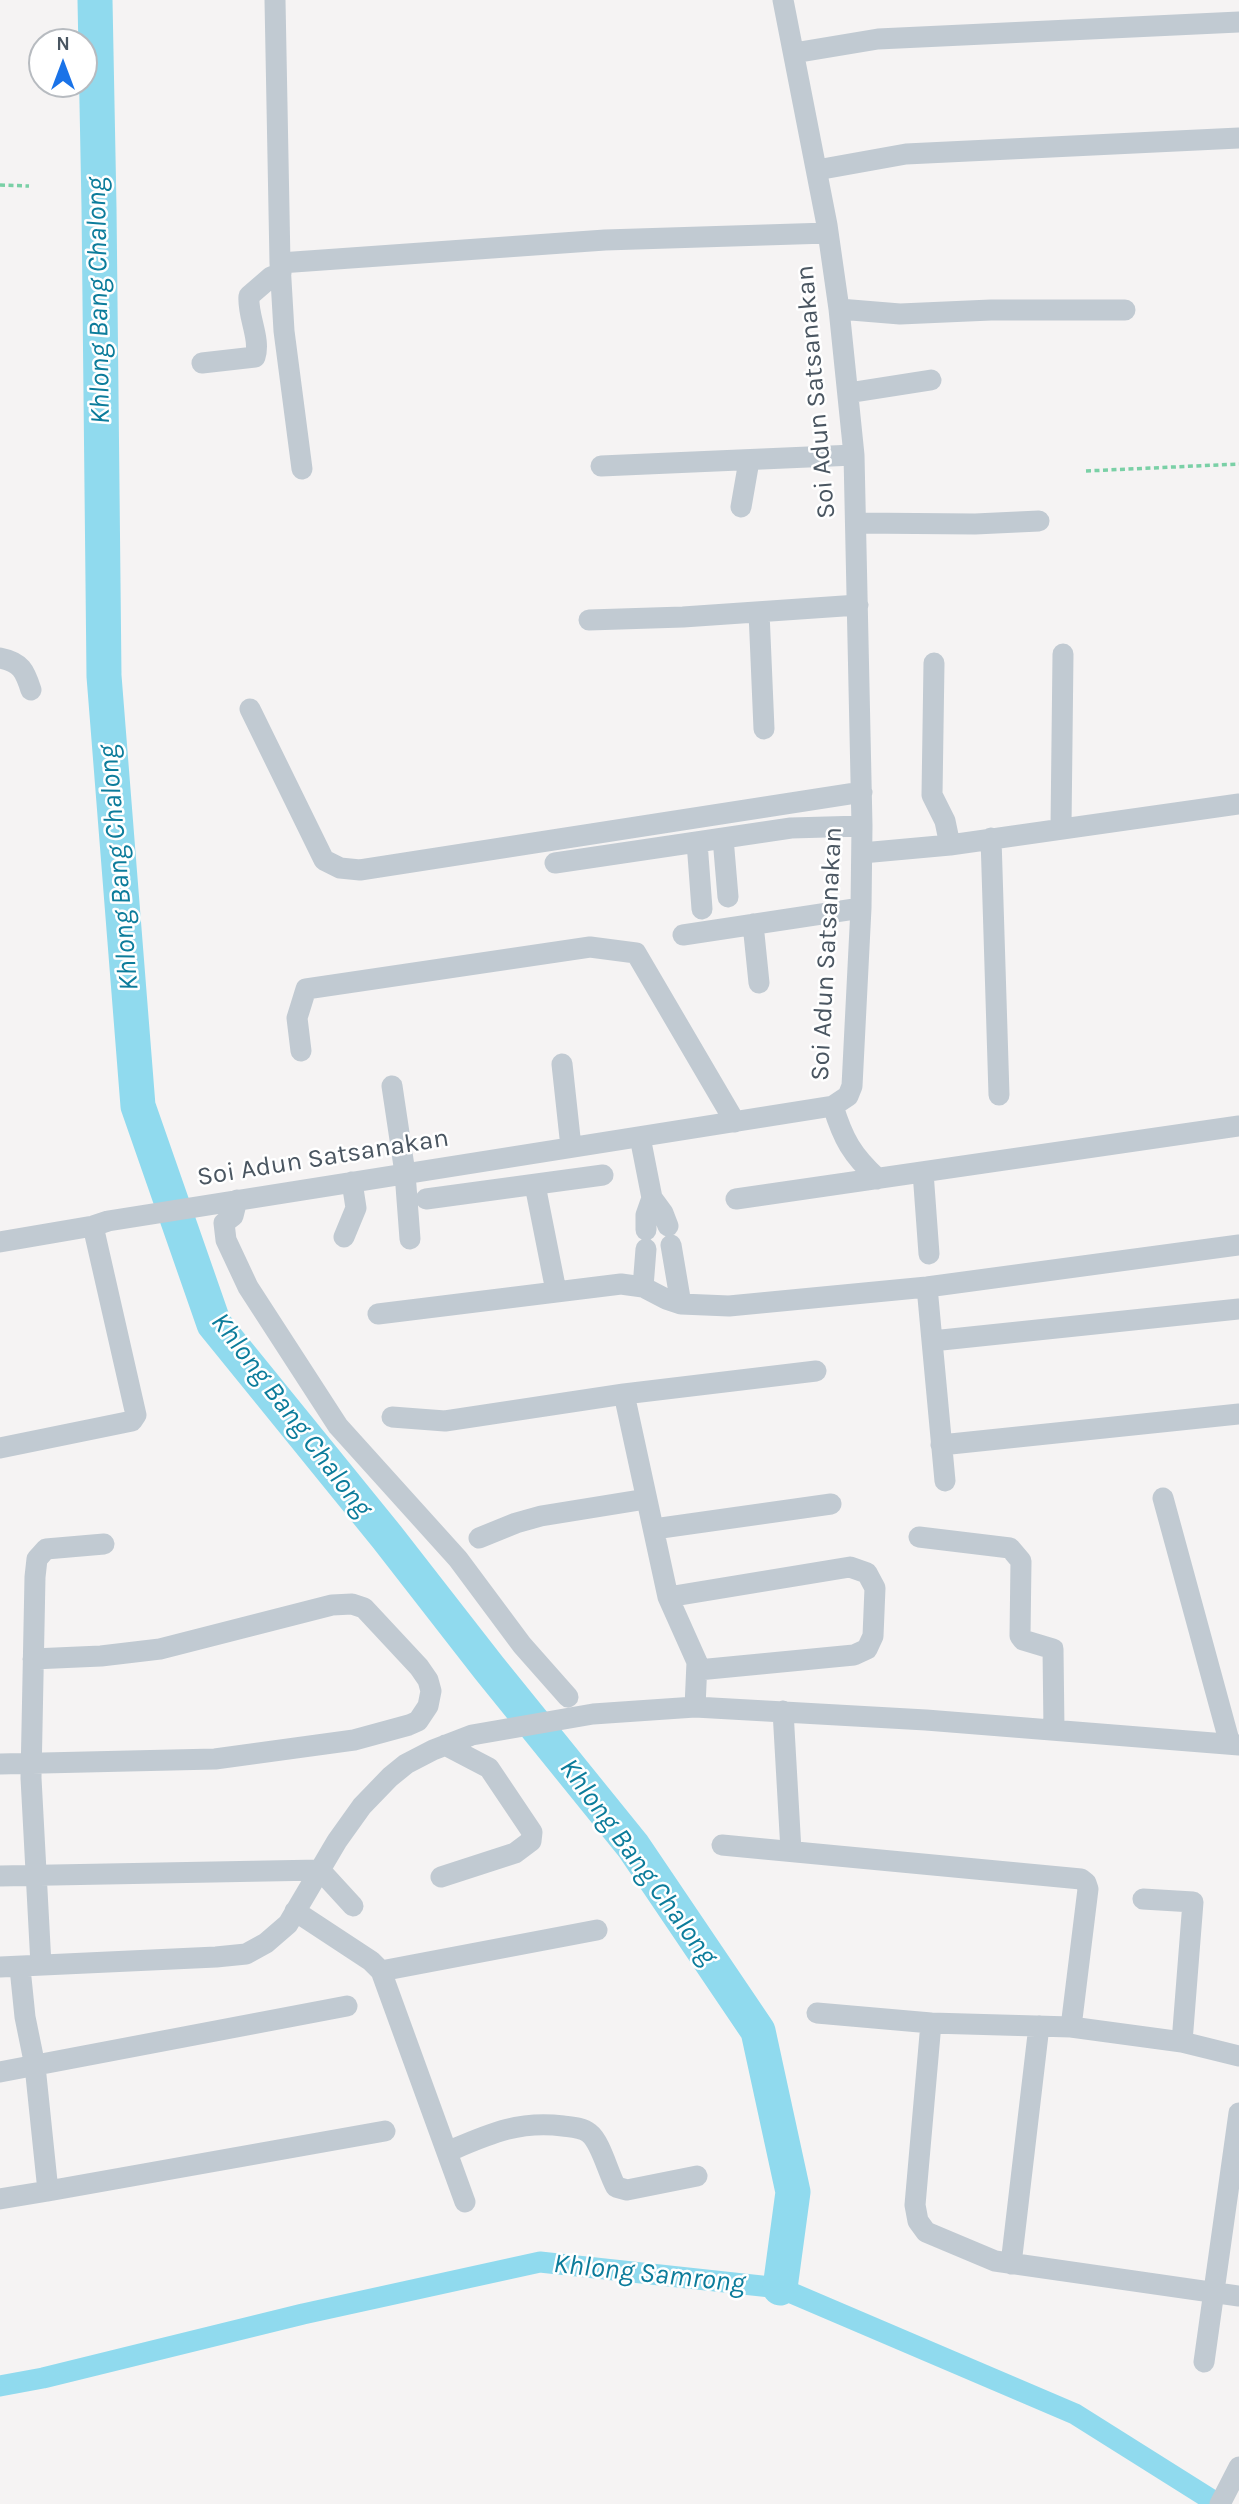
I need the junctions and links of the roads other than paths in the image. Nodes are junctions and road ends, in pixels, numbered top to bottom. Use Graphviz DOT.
graph roads {
  1 [pos="275,0"];
  2 [pos="783,0"];
  3 [pos="1239,22"];
  4 [pos="794,53"];
  5 [pos="1239,138"];
  6 [pos="817,170"];
  7 [pos="828,233"];
  8 [pos="280,268"];
  9 [pos="839,309"];
  10 [pos="1125,310"];
  11 [pos="202,363"];
  12 [pos="931,380"];
  13 [pos="848,393"];
  14 [pos="853,455"];
  15 [pos="749,461"];
  16 [pos="601,466"];
  17 [pos="302,469"];
  18 [pos="741,507"];
  19 [pos="1039,521"];
  20 [pos="856,523"];
  21 [pos="858,606"];
  22 [pos="759,612"];
  23 [pos="589,620"];
  24 [pos="1063,654"];
  25 [pos="0,658"];
  26 [pos="934,663"];
  27 [pos="30,690"];
  28 [pos="250,709"];
  29 [pos="764,729"];
  30 [pos="862,792"];
  31 [pos="1239,804"];
  32 [pos="862,826"];
  33 [pos="1061,828"];
  34 [pos="723,838"];
  35 [pos="991,838"];
  36 [pos="697,842"];
  37 [pos="950,845"];
  38 [pos="862,853"];
  39 [pos="555,863"];
  40 [pos="728,897"];
  41 [pos="861,908"];
  42 [pos="702,909"];
  43 [pos="753,924"];
  44 [pos="683,935"];
  45 [pos="759,983"];
  46 [pos="301,1051"];
  47 [pos="562,1064"];
  48 [pos="392,1086"];
  49 [pos="999,1095"];
  50 [pos="833,1106"];
  51 [pos="735,1122"];
  52 [pos="1239,1126"];
  53 [pos="640,1136"];
  54 [pos="571,1147"];
  55 [pos="923,1172"];
  56 [pos="405,1173"];
  57 [pos="603,1175"];
  58 [pos="878,1179"];
  59 [pos="352,1182"];
  60 [pos="535,1185"];
  61 [pos="652,1198"];
  62 [pos="426,1199"];
  63 [pos="736,1199"];
  64 [pos="234,1200"];
  65 [pos="101,1224"];
  66 [pos="344,1237"];
  67 [pos="410,1239"];
  68 [pos="0,1242"];
  69 [pos="1239,1245"];
  70 [pos="929,1254"];
  71 [pos="643,1287"];
  72 [pos="927,1287"];
  73 [pos="556,1291"];
  74 [pos="681,1304"];
  75 [pos="1239,1309"];
  76 [pos="378,1314"];
  77 [pos="932,1341"];
  78 [pos="816,1371"];
  79 [pos="624,1394"];
  80 [pos="1239,1414"];
  81 [pos="392,1417"];
  82 [pos="941,1445"];
  83 [pos="0,1448"];
  84 [pos="944,1482"];
  85 [pos="1163,1498"];
  86 [pos="646,1499"];
  87 [pos="831,1504"];
  88 [pos="654,1529"];
  89 [pos="919,1537"];
  90 [pos="479,1538"];
  91 [pos="104,1544"];
  92 [pos="668,1597"];
  93 [pos="33,1659"];
  94 [pos="698,1670"];
  95 [pos="568,1698"];
  96 [pos="695,1707"];
  97 [pos="783,1711"];
  98 [pos="1054,1730"];
  99 [pos="445,1745"];
  100 [pos="1234,1745"];
  101 [pos="0,1763"];
  102 [pos="31,1764"];
  103 [pos="722,1845"];
  104 [pos="791,1851"];
  105 [pos="320,1870"];
  106 [pos="0,1875"];
  107 [pos="36,1875"];
  108 [pos="441,1877"];
  109 [pos="1143,1899"];
  110 [pos="353,1906"];
  111 [pos="295,1911"];
  112 [pos="597,1930"];
  113 [pos="41,1965"];
  114 [pos="10,1967"];
  115 [pos="381,1971"];
  116 [pos="347,2006"];
  117 [pos="817,2012"];
  118 [pos="931,2024"];
  119 [pos="1039,2026"];
  120 [pos="1071,2027"];
  121 [pos="1182,2042"];
  122 [pos="1239,2056"];
  123 [pos="35,2067"];
  124 [pos="0,2072"];
  125 [pos="1239,2113"];
  126 [pos="385,2131"];
  127 [pos="447,2152"];
  128 [pos="696,2176"];
  129 [pos="48,2191"];
  130 [pos="0,2199"];
  131 [pos="465,2202"];
  132 [pos="1011,2263"];
  133 [pos="1214,2292"];
  134 [pos="1239,2296"];
  135 [pos="1204,2362"];
  136 [pos="1239,2467"];
  137 [pos="1220,2504"];
  1 -- 8 [label="street"];
  2 -- 4 [label="street, Soi Adun Satsanakan"];
  3 -- 4 [label="street"];
  4 -- 6 [label="street, Soi Adun Satsanakan"];
  5 -- 6 [label="street"];
  6 -- 7 [label="street, Soi Adun Satsanakan"];
  7 -- 8 [label="street"];
  7 -- 9 [label="street, Soi Adun Satsanakan"];
  8 -- 11 [label="street"];
  8 -- 17 [label="street"];
  9 -- 10 [label="street"];
  9 -- 13 [label="street, Soi Adun Satsanakan"];
  12 -- 13 [label="street"];
  13 -- 14 [label="street, Soi Adun Satsanakan"];
  14 -- 15 [label="street"];
  14 -- 20 [label="street, Soi Adun Satsanakan"];
  15 -- 16 [label="street"];
  15 -- 18 [label="street"];
  19 -- 20 [label="street"];
  20 -- 21 [label="street, Soi Adun Satsanakan"];
  21 -- 22 [label="street"];
  21 -- 30 [label="street, Soi Adun Satsanakan"];
  22 -- 23 [label="street"];
  22 -- 29 [label="street"];
  24 -- 33 [label="street"];
  25 -- 27 [label="street"];
  26 -- 37 [label="street"];
  28 -- 30 [label="street"];
  30 -- 32 [label="street, Soi Adun Satsanakan"];
  31 -- 33 [label="street"];
  32 -- 34 [label="street"];
  32 -- 38 [label="street, Soi Adun Satsanakan"];
  33 -- 35 [label="street"];
  34 -- 36 [label="street"];
  34 -- 40 [label="street"];
  35 -- 37 [label="street"];
  35 -- 49 [label="street"];
  36 -- 39 [label="street"];
  36 -- 42 [label="street"];
  37 -- 38 [label="street"];
  38 -- 41 [label="street, Soi Adun Satsanakan"];
  41 -- 43 [label="street"];
  41 -- 50 [label="street, Soi Adun Satsanakan"];
  43 -- 44 [label="street"];
  43 -- 45 [label="street"];
  46 -- 51 [label="street"];
  47 -- 54 [label="street"];
  48 -- 56 [label="street"];
  50 -- 51 [label="street, Soi Adun Satsanakan"];
  50 -- 58 [label="street"];
  51 -- 53 [label="street, Soi Adun Satsanakan"];
  52 -- 55 [label="street"];
  53 -- 54 [label="street, Soi Adun Satsanakan"];
  53 -- 61 [label="street"];
  54 -- 56 [label="street, Soi Adun Satsanakan"];
  55 -- 58 [label="street"];
  55 -- 70 [label="street"];
  56 -- 59 [label="street, Soi Adun Satsanakan"];
  56 -- 67 [label="street"];
  57 -- 60 [label="street"];
  58 -- 63 [label="street"];
  59 -- 64 [label="street, Soi Adun Satsanakan"];
  59 -- 66 [label="street"];
  60 -- 62 [label="street"];
  60 -- 73 [label="street"];
  61 -- 71 [label="street"];
  61 -- 74 [label="street"];
  64 -- 65 [label="street, Soi Adun Satsanakan"];
  64 -- 95 [label="street"];
  65 -- 68 [label="street, Soi Adun Satsanakan"];
  65 -- 83 [label="street"];
  69 -- 72 [label="street"];
  71 -- 73 [label="street"];
  71 -- 74 [label="street"];
  72 -- 74 [label="street"];
  72 -- 77 [label="street"];
  73 -- 76 [label="street"];
  75 -- 77 [label="street"];
  77 -- 82 [label="street"];
  78 -- 79 [label="street"];
  79 -- 81 [label="street"];
  79 -- 86 [label="street"];
  80 -- 82 [label="street"];
  82 -- 84 [label="street"];
  85 -- 100 [label="street"];
  86 -- 88 [label="street"];
  86 -- 90 [label="street"];
  87 -- 88 [label="street"];
  88 -- 92 [label="street"];
  89 -- 98 [label="street"];
  91 -- 93 [label="street"];
  92 -- 94 [label="street"];
  92 -- 94 [label="street"];
  93 -- 102 [label="street"];
  93 -- 102 [label="street"];
  94 -- 96 [label="street"];
  96 -- 97 [label="street"];
  96 -- 99 [label="street"];
  97 -- 98 [label="street"];
  97 -- 104 [label="street"];
  98 -- 100 [label="street"];
  99 -- 105 [label="street"];
  99 -- 108 [label="street"];
  101 -- 102 [label="street"];
  102 -- 107 [label="street"];
  103 -- 104 [label="street"];
  104 -- 120 [label="street"];
  105 -- 107 [label="street"];
  105 -- 110 [label="street"];
  105 -- 111 [label="street"];
  106 -- 107 [label="street"];
  107 -- 113 [label="street"];
  109 -- 121 [label="street"];
  111 -- 113 [label="street"];
  111 -- 115 [label="street"];
  112 -- 115 [label="street"];
  113 -- 114 [label="street"];
  114 -- 123 [label="street"];
  115 -- 127 [label="street"];
  116 -- 123 [label="street"];
  117 -- 118 [label="street"];
  118 -- 119 [label="street"];
  118 -- 132 [label="street"];
  119 -- 120 [label="street"];
  119 -- 132 [label="street"];
  120 -- 121 [label="street"];
  121 -- 122 [label="street"];
  123 -- 124 [label="street"];
  123 -- 129 [label="street"];
  125 -- 133 [label="street"];
  126 -- 129 [label="street"];
  127 -- 128 [label="street"];
  127 -- 131 [label="street"];
  129 -- 130 [label="street"];
  132 -- 133 [label="street"];
  133 -- 134 [label="street"];
  133 -- 135 [label="street"];
  136 -- 137 [label="street"];
}
